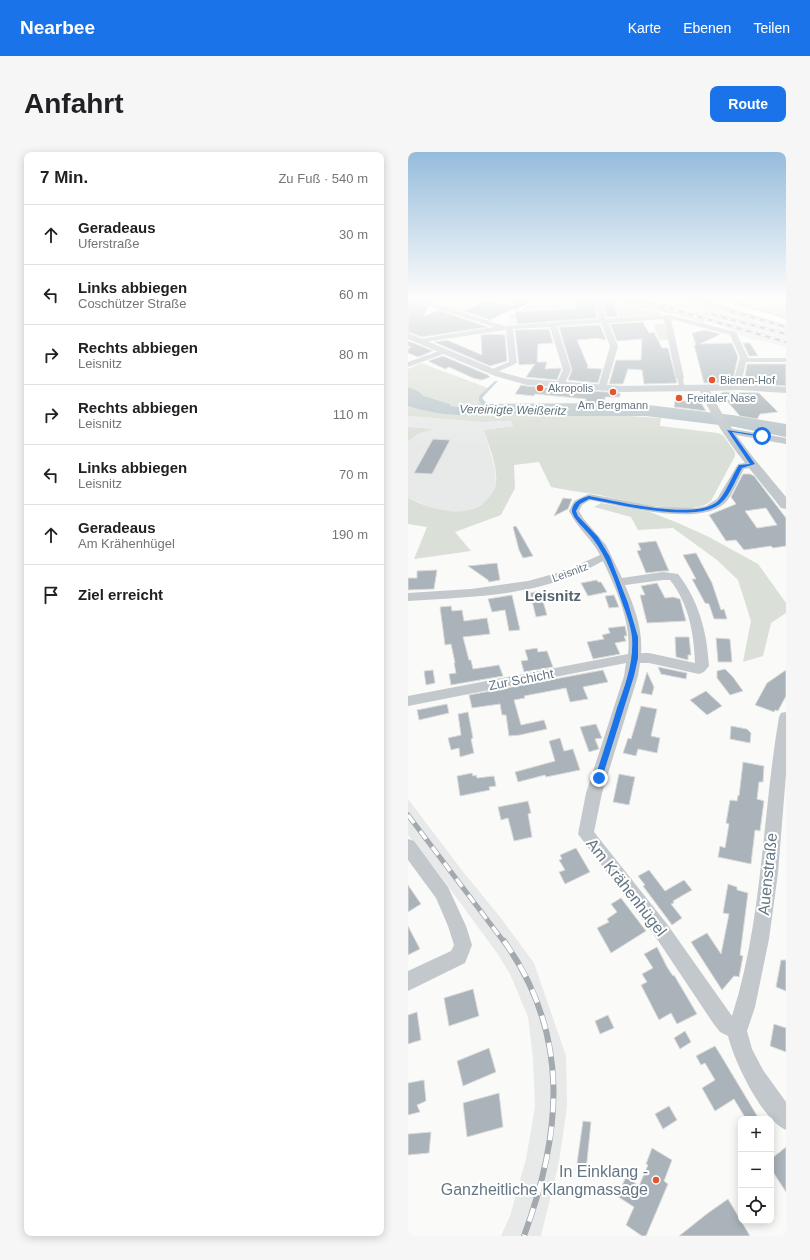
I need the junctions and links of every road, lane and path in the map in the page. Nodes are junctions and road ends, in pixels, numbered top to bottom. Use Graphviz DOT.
graph roads {
  1 [pos="433,347"];
  2 [pos="510,347"];
  3 [pos="559,347"];
  4 [pos="614,347"];
  5 [pos="673,347"];
  6 [pos="739,347"];
  7 [pos="445,352"];
  8 [pos="743,360"];
  9 [pos="786,360"];
  10 [pos="408,365"];
  11 [pos="496,371"];
  12 [pos="681,381"];
  13 [pos="560,385"];
  14 [pos="739,387"];
  15 [pos="602,388"];
  16 [pos="704,388"];
  17 [pos="786,390"];
  18 [pos="727,428"];
  19 [pos="786,441"];
  20 [pos="753,464"];
  21 [pos="786,505"];
  22 [pos="607,557"];
  23 [pos="617,582"];
  24 [pos="408,597"];
  25 [pos="634,658"];
  26 [pos="408,701"];
  27 [pos="786,717"];
  28 [pos="408,846"];
  29 [pos="408,981"];
  30 [pos="736,1029"];
  31 [pos="786,1119"];
  1 -- 7 [label="street"];
  2 -- 11 [label="street"];
  3 -- 13 [label="street"];
  4 -- 15 [label="street"];
  5 -- 12 [label="street"];
  6 -- 8 [label="street"];
  7 -- 10 [label="street"];
  7 -- 11 [label="street"];
  8 -- 9 [label="street"];
  8 -- 14 [label="street"];
  11 -- 13 [label="street"];
  13 -- 15 [label="street"];
  14 -- 16 [label="street"];
  14 -- 17 [label="street"];
  15 -- 16 [label="street"];
  16 -- 18 [label="street"];
  18 -- 19 [label="street"];
  18 -- 20 [label="street"];
  20 -- 21 [label="street"];
  20 -- 22 [label="street"];
  22 -- 23 [label="street, Am Krähenhügel"];
  22 -- 24 [label="street, Leisnitz"];
  23 -- 25 [label="street, Am Krähenhügel"];
  23 -- 25 [label="street, Zur Schicht"];
  25 -- 26 [label="street, Zur Schicht"];
  25 -- 30 [label="street, Am Krähenhügel"];
  27 -- 30 [label="street, Auenstraße"];
  28 -- 29 [label="street"];
  30 -- 31 [label="street"];
}
